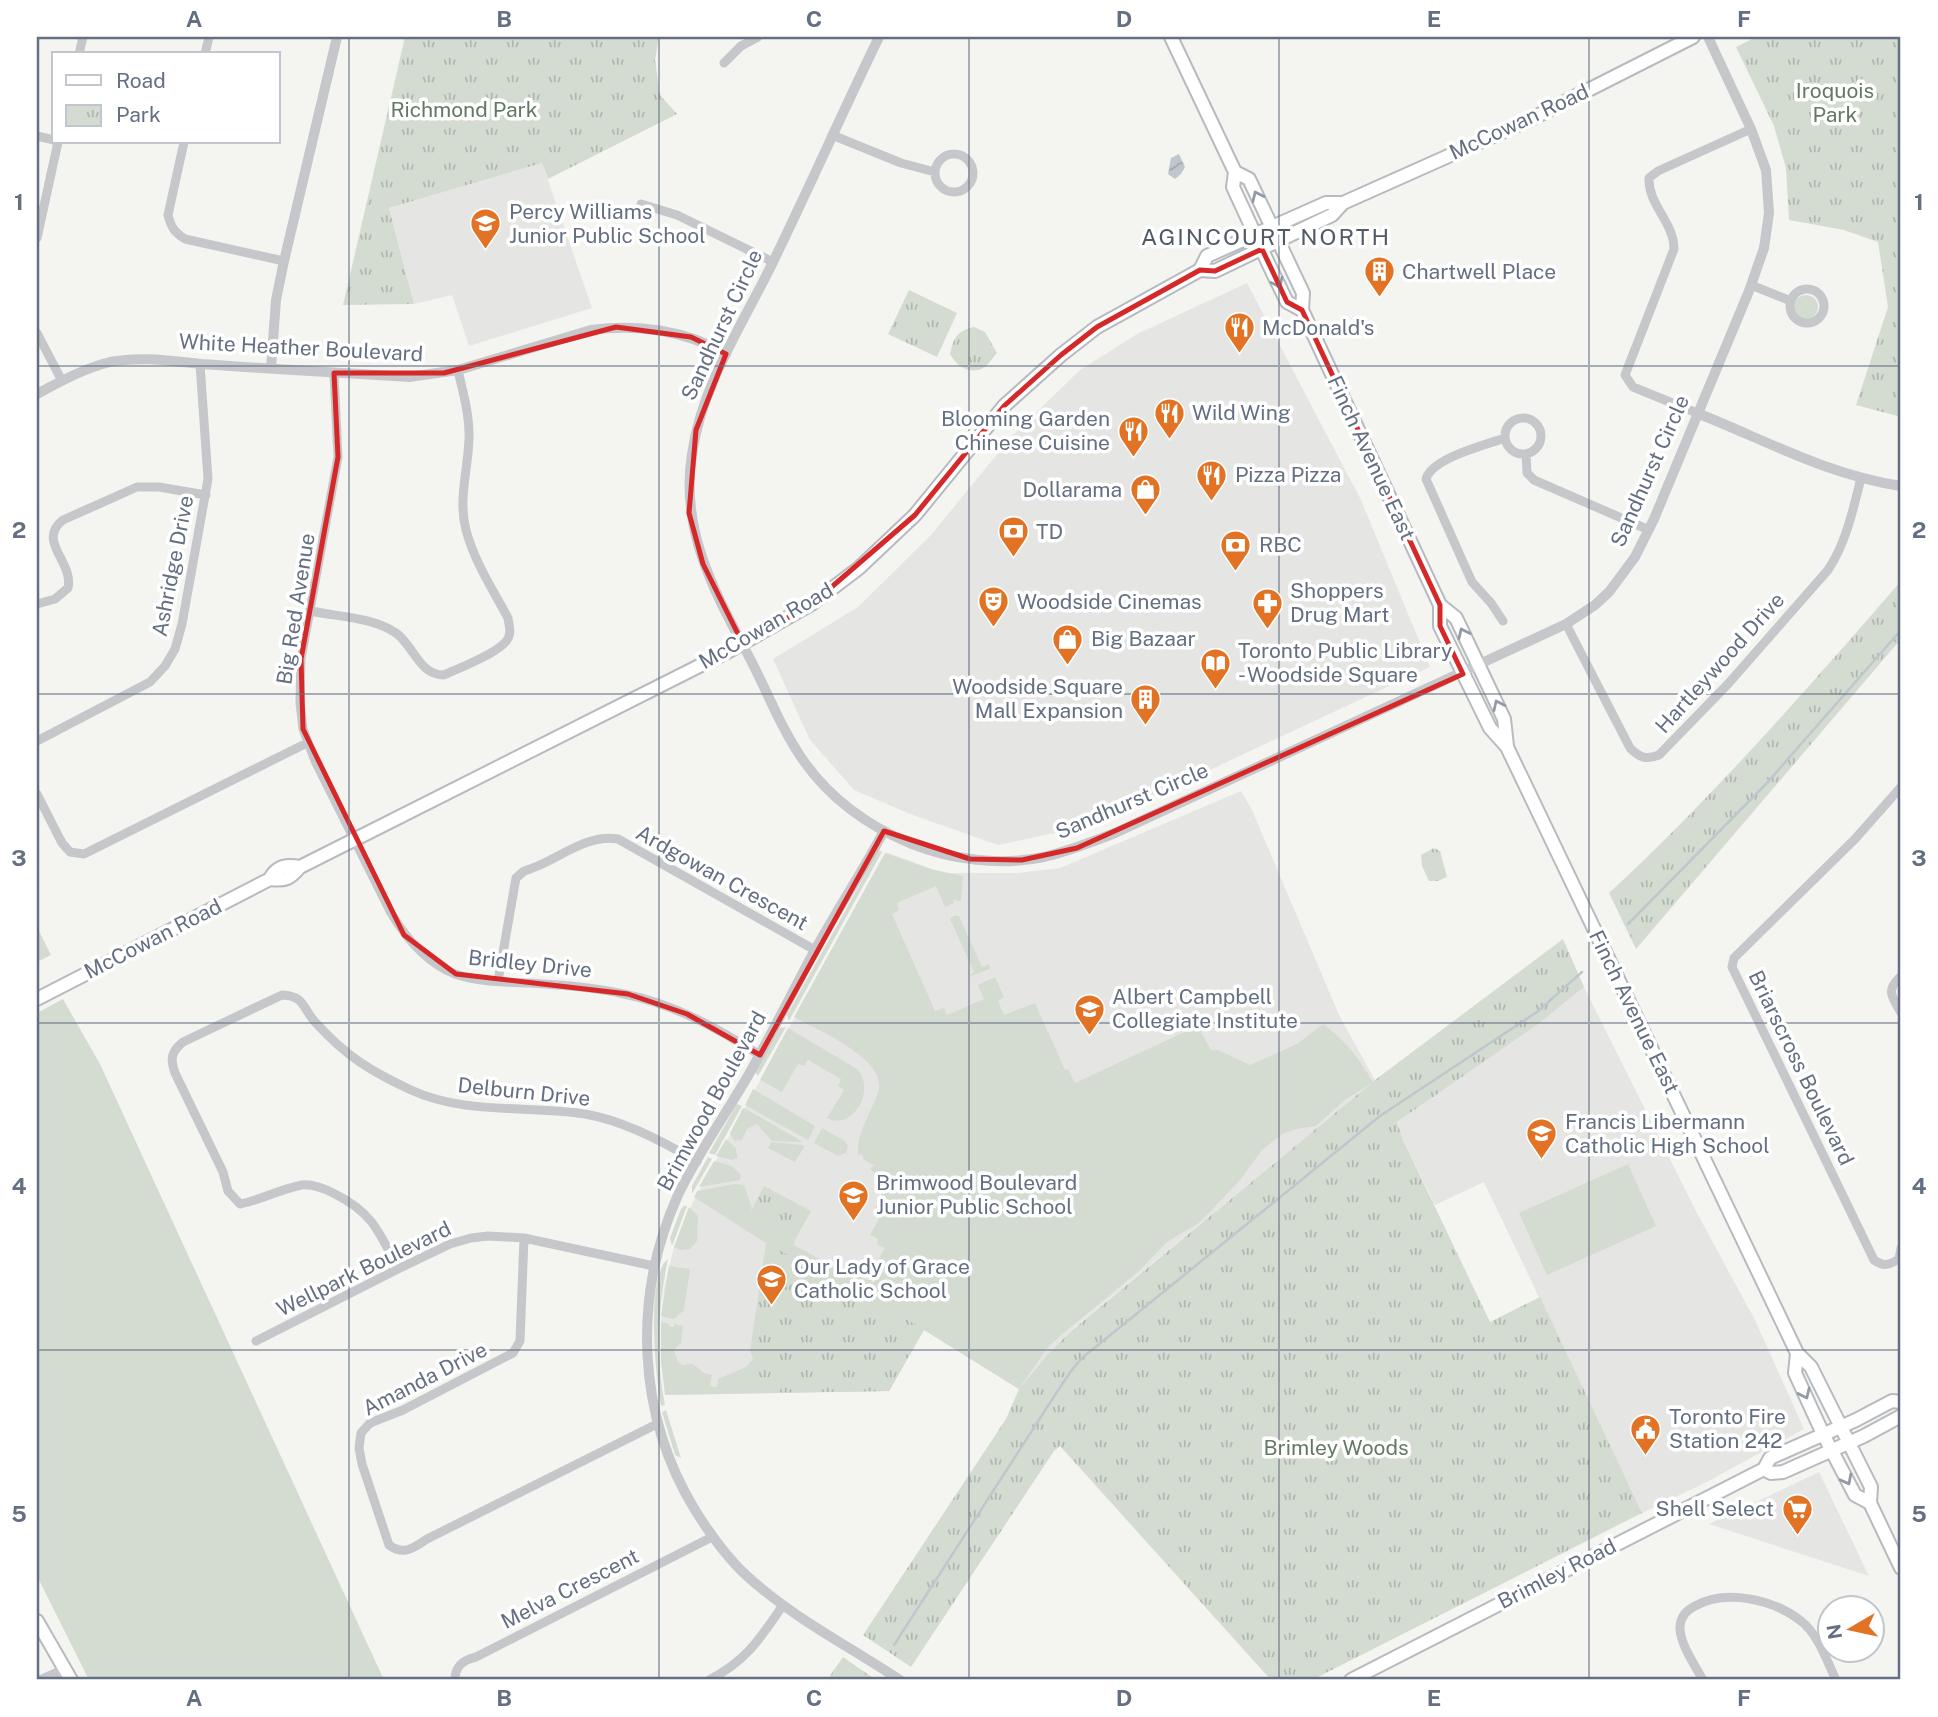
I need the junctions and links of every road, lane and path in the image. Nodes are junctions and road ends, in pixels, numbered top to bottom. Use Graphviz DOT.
graph roads {
  1 [pos="337,37"];
  2 [pos="758,37"];
  3 [pos="1171,37"];
  4 [pos="1693,37"];
  5 [pos="1708,37"];
  6 [pos="876,38"];
  7 [pos="724,63"];
  8 [pos="1751,129"];
  9 [pos="832,135"];
  10 [pos="55,144"];
  11 [pos="184,144"];
  12 [pos="935,172"];
  13 [pos="1235,172"];
  14 [pos="641,204"];
  15 [pos="1343,204"];
  16 [pos="1271,227"];
  17 [pos="1254,235"];
  18 [pos="37,238"];
  19 [pos="1278,241"];
  20 [pos="1262,249"];
  21 [pos="284,261"];
  22 [pos="773,262"];
  23 [pos="1200,270"];
  24 [pos="1751,285"];
  25 [pos="1791,301"];
  26 [pos="1301,310"];
  27 [pos="37,333"];
  28 [pos="726,354"];
  29 [pos="200,363"];
  30 [pos="271,368"];
  31 [pos="458,370"];
  32 [pos="334,373"];
  33 [pos="62,381"];
  34 [pos="37,394"];
  35 [pos="1697,413"];
  36 [pos="1505,438"];
  37 [pos="1526,454"];
  38 [pos="1861,478"];
  39 [pos="1901,486"];
  40 [pos="206,495"];
  41 [pos="1649,530"];
  42 [pos="37,604"];
  43 [pos="1440,606"];
  44 [pos="311,611"];
  45 [pos="1503,621"];
  46 [pos="1566,625"];
  47 [pos="743,644"];
  48 [pos="1479,667"];
  49 [pos="1463,674"];
  50 [pos="37,741"];
  51 [pos="307,743"];
  52 [pos="1507,747"];
  53 [pos="1901,787"];
  54 [pos="37,794"];
  55 [pos="884,831"];
  56 [pos="354,839"];
  57 [pos="815,950"];
  58 [pos="1901,976"];
  59 [pos="498,981"];
  60 [pos="37,999"];
  61 [pos="1901,1013"];
  62 [pos="760,1055"];
  63 [pos="697,1162"];
  64 [pos="524,1238"];
  65 [pos="1901,1248"];
  66 [pos="654,1266"];
  67 [pos="398,1269"];
  68 [pos="256,1341"];
  69 [pos="1797,1353"];
  70 [pos="1901,1402"];
  71 [pos="1901,1416"];
  72 [pos="657,1424"];
  73 [pos="1841,1427"];
  74 [pos="1823,1434"];
  75 [pos="1849,1443"];
  76 [pos="1831,1451"];
  77 [pos="1764,1469"];
  78 [pos="1870,1503"];
  79 [pos="712,1537"];
  80 [pos="1901,1568"];
  81 [pos="783,1605"];
  82 [pos="37,1621"];
  83 [pos="68,1674"];
  84 [pos="41,1680"];
  85 [pos="455,1680"];
  86 [pos="709,1680"];
  87 [pos="901,1680"];
  88 [pos="1351,1680"];
  89 [pos="1703,1680"];
  90 [pos="1836,1680"];
  1 -- 21 [label="street"];
  2 -- 7 [label="street"];
  3 -- 13 [label="main road, Finch Avenue East"];
  4 -- 15 [label="main road, McCowan Road"];
  5 -- 8 [label="street, Sandhurst Circle"];
  6 -- 9 [label="street, Sandhurst Circle"];
  8 -- 24 [label="street, Sandhurst Circle"];
  8 -- 35 [label="street"];
  9 -- 12 [label="street"];
  9 -- 22 [label="street, Sandhurst Circle"];
  10 -- 18 [label="street"];
  11 -- 21 [label="street"];
  12 -- 12 [label="street"];
  16 -- 13 [label="main road, Finch Avenue East, one-way"];
  13 -- 17 [label="main road, Finch Avenue East"];
  14 -- 22 [label="street"];
  15 -- 16 [label="main road, McCowan Road"];
  15 -- 19 [label="main road, McCowan Road"];
  16 -- 17 [label="main road, McCowan Road"];
  16 -- 19 [label="main road, Finch Avenue East"];
  17 -- 20 [label="main road, Finch Avenue East"];
  17 -- 23 [label="main road, McCowan Road"];
  19 -- 20 [label="main road, McCowan Road"];
  19 -- 26 [label="main road, Finch Avenue East"];
  20 -- 23 [label="main road, McCowan Road"];
  20 -- 26 [label="main road, Finch Avenue East, one-way"];
  21 -- 30 [label="street"];
  22 -- 28 [label="street, Sandhurst Circle"];
  23 -- 47 [label="main road, McCowan Road"];
  24 -- 25 [label="street"];
  24 -- 35 [label="street, Sandhurst Circle"];
  26 -- 43 [label="main road, Finch Avenue East"];
  27 -- 33 [label="street"];
  28 -- 31 [label="street, White Heather Boulevard"];
  28 -- 47 [label="street, Sandhurst Circle"];
  29 -- 30 [label="street, White Heather Boulevard"];
  29 -- 33 [label="street, White Heather Boulevard"];
  29 -- 40 [label="street, Ashridge Drive"];
  30 -- 32 [label="street, White Heather Boulevard"];
  31 -- 32 [label="street, White Heather Boulevard"];
  31 -- 44 [label="street"];
  32 -- 44 [label="street, Big Red Avenue"];
  33 -- 34 [label="street, White Heather Boulevard"];
  35 -- 38 [label="street"];
  35 -- 41 [label="street, Sandhurst Circle"];
  36 -- 37 [label="street"];
  36 -- 37 [label="street"];
  36 -- 45 [label="street"];
  37 -- 41 [label="street"];
  38 -- 39 [label="street"];
  38 -- 46 [label="street, Hartleywood Drive"];
  40 -- 42 [label="street"];
  40 -- 50 [label="street, Ashridge Drive"];
  41 -- 46 [label="street, Sandhurst Circle"];
  48 -- 43 [label="main road, Finch Avenue East, one-way"];
  43 -- 49 [label="main road, Finch Avenue East"];
  44 -- 51 [label="street, Big Red Avenue"];
  46 -- 48 [label="street, Sandhurst Circle"];
  47 -- 55 [label="street, Sandhurst Circle"];
  47 -- 56 [label="main road, McCowan Road"];
  48 -- 49 [label="street, Sandhurst Circle"];
  52 -- 48 [label="main road, Finch Avenue East, one-way"];
  49 -- 52 [label="main road, Finch Avenue East"];
  49 -- 55 [label="street, Sandhurst Circle"];
  51 -- 54 [label="street"];
  51 -- 56 [label="street, Big Red Avenue"];
  52 -- 69 [label="main road, Finch Avenue East"];
  53 -- 65 [label="street, Briarscross Boulevard"];
  55 -- 57 [label="street, Brimwood Boulevard"];
  56 -- 59 [label="street, Bridley Drive"];
  56 -- 60 [label="main road, McCowan Road"];
  57 -- 59 [label="street, Ardgowan Crescent"];
  57 -- 62 [label="street, Brimwood Boulevard"];
  58 -- 61 [label="street"];
  59 -- 62 [label="street, Bridley Drive"];
  62 -- 63 [label="street, Brimwood Boulevard"];
  63 -- 66 [label="street, Brimwood Boulevard"];
  63 -- 67 [label="street, Delburn Drive"];
  64 -- 66 [label="street, Wellpark Boulevard"];
  64 -- 67 [label="street, Wellpark Boulevard"];
  64 -- 72 [label="street, Amanda Drive"];
  66 -- 72 [label="street, Brimwood Boulevard"];
  67 -- 68 [label="street, Wellpark Boulevard"];
  69 -- 73 [label="main road, Finch Avenue East"];
  69 -- 74 [label="main road, Finch Avenue East, one-way"];
  70 -- 73 [label="main road, Brimley Road"];
  71 -- 75 [label="main road, Brimley Road"];
  72 -- 79 [label="street, Brimwood Boulevard"];
  73 -- 74 [label="main road, Brimley Road"];
  73 -- 75 [label="main road, Finch Avenue East"];
  74 -- 76 [label="main road, Finch Avenue East"];
  74 -- 77 [label="main road, Brimley Road"];
  75 -- 76 [label="main road, Brimley Road"];
  75 -- 78 [label="main road, Finch Avenue East"];
  76 -- 77 [label="main road, Brimley Road"];
  76 -- 78 [label="main road, Finch Avenue East, one-way"];
  77 -- 88 [label="main road, Brimley Road"];
  78 -- 80 [label="main road, Finch Avenue East"];
  79 -- 81 [label="street, Brimwood Boulevard"];
  79 -- 85 [label="street, Melva Crescent"];
  81 -- 86 [label="street"];
  81 -- 87 [label="street, Brimwood Boulevard"];
  82 -- 83 [label="main road"];
  83 -- 84 [label="street"];
  89 -- 90 [label="street"];
}
